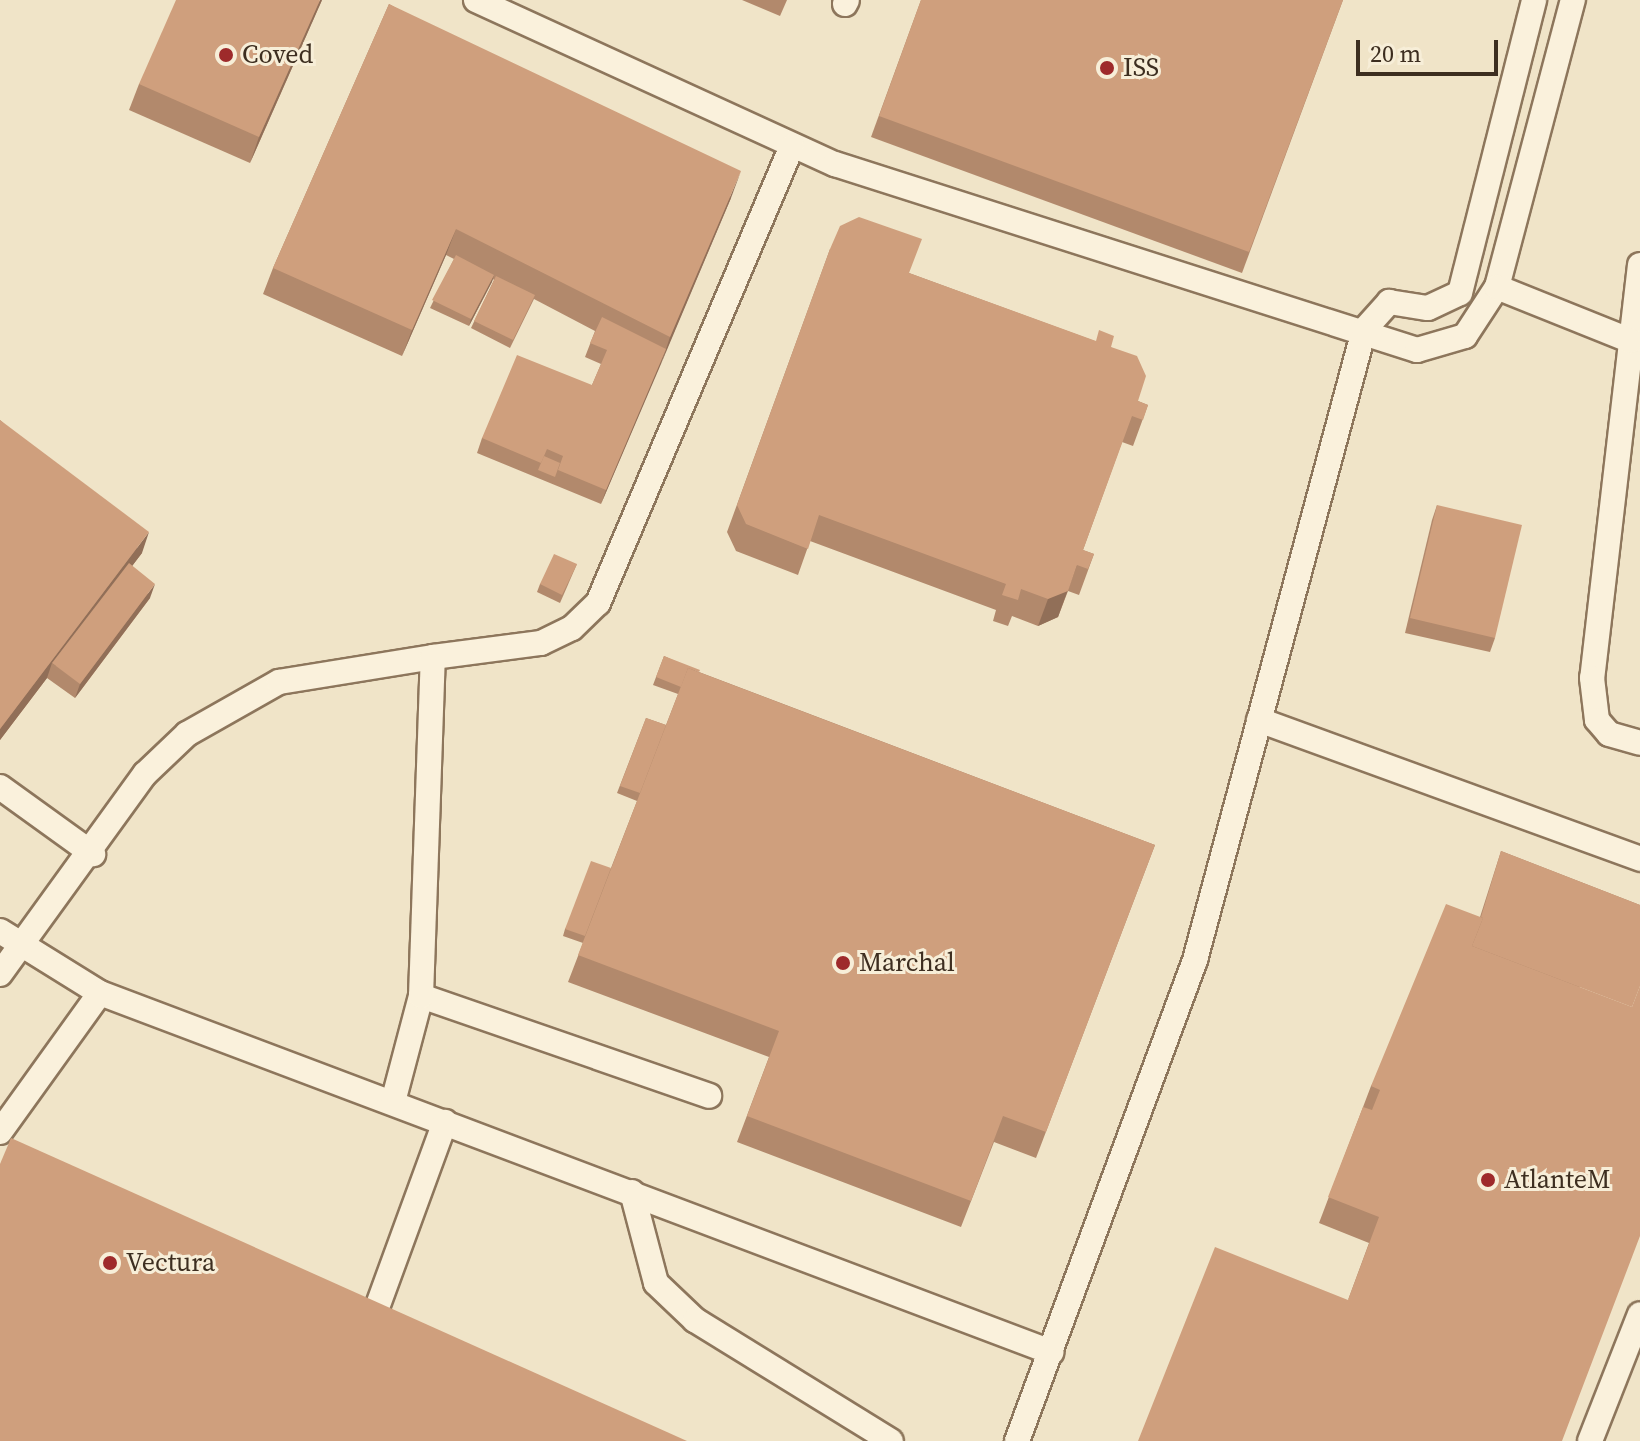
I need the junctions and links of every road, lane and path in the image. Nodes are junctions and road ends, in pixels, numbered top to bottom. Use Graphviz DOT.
graph roads {
  1 [pos="476,0"];
  2 [pos="1534,0"];
  3 [pos="1573,0"];
  4 [pos="792,147"];
  5 [pos="1640,265"];
  6 [pos="1497,287"];
  7 [pos="1364,330"];
  8 [pos="1631,341"];
  9 [pos="433,657"];
  10 [pos="1259,720"];
  11 [pos="1640,743"];
  12 [pos="0,787"];
  13 [pos="93,854"];
  14 [pos="1640,859"];
  15 [pos="0,931"];
  16 [pos="21,945"];
  17 [pos="0,974"];
  18 [pos="100,993"];
  19 [pos="421,996"];
  20 [pos="709,1096"];
  21 [pos="393,1102"];
  22 [pos="445,1122"];
  23 [pos="0,1132"];
  24 [pos="632,1192"];
  25 [pos="378,1305"];
  26 [pos="1640,1314"];
  27 [pos="1051,1352"];
  28 [pos="891,1441"];
  29 [pos="1017,1441"];
  30 [pos="1590,1441"];
  1 -- 4 [label="lane"];
  2 -- 7 [label="lane"];
  3 -- 6 [label="lane"];
  4 -- 7 [label="lane"];
  4 -- 9 [label="lane"];
  5 -- 8 [label="lane"];
  6 -- 7 [label="lane"];
  6 -- 8 [label="lane"];
  7 -- 10 [label="lane"];
  8 -- 11 [label="lane"];
  9 -- 13 [label="lane"];
  9 -- 19 [label="lane"];
  10 -- 14 [label="lane"];
  10 -- 27 [label="lane"];
  12 -- 13 [label="lane"];
  13 -- 16 [label="lane"];
  15 -- 16 [label="lane"];
  16 -- 17 [label="lane"];
  16 -- 18 [label="lane"];
  18 -- 21 [label="lane"];
  18 -- 23 [label="lane"];
  19 -- 20 [label="lane"];
  19 -- 21 [label="lane"];
  21 -- 22 [label="lane"];
  22 -- 24 [label="lane"];
  22 -- 25 [label="lane"];
  24 -- 27 [label="lane"];
  24 -- 28 [label="lane"];
  26 -- 30 [label="lane"];
  27 -- 29 [label="lane"];
}
